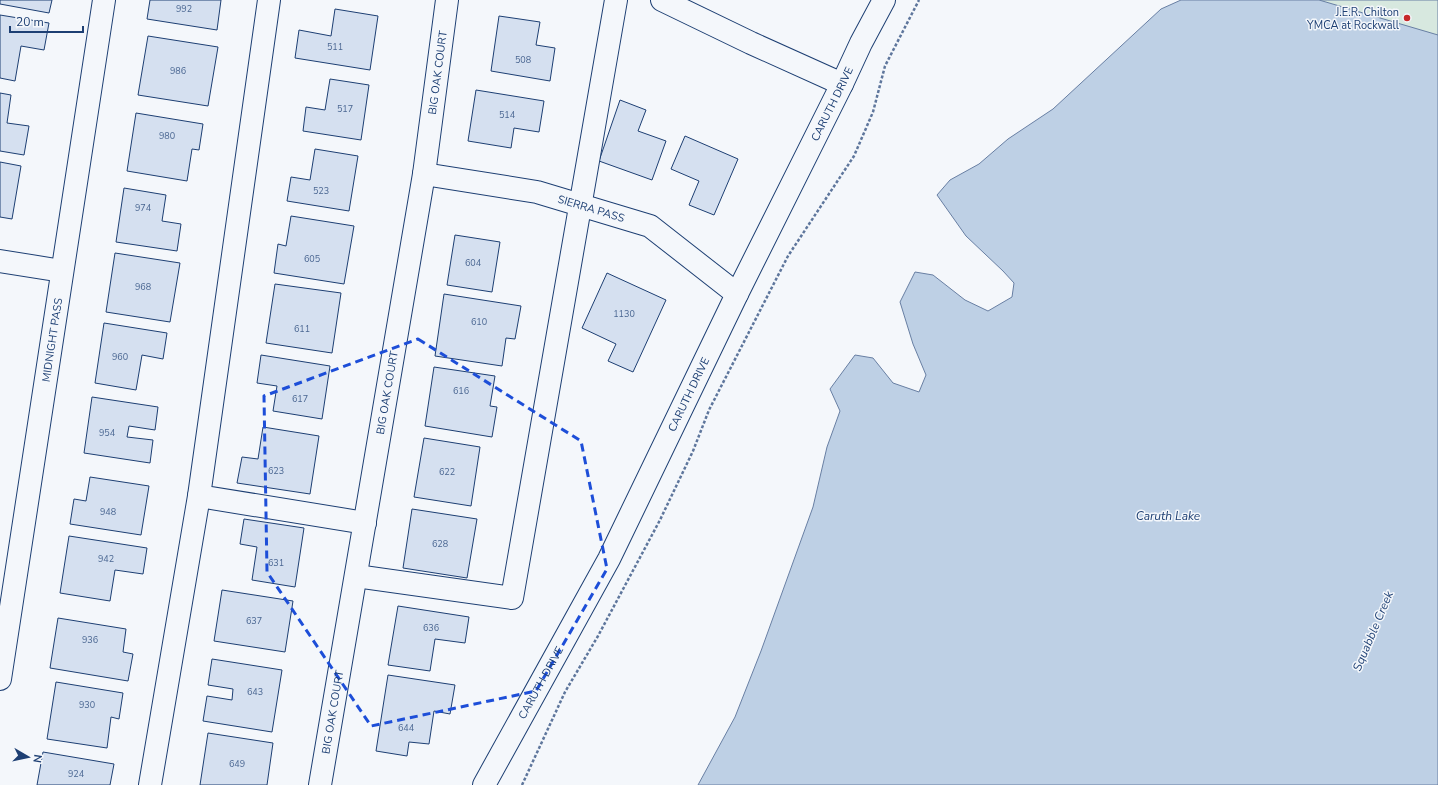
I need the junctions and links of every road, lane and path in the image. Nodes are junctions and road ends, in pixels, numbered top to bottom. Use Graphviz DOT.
graph roads {
  1 [pos="104,0"];
  2 [pos="269,0"];
  3 [pos="447,0"];
  4 [pos="616,0"];
  5 [pos="662,0"];
  6 [pos="884,0"];
  7 [pos="919,0"];
  8 [pos="842,84"];
  9 [pos="424,174"];
  10 [pos="579,204"];
  11 [pos="0,261"];
  12 [pos="62,271"];
  13 [pos="737,294"];
  14 [pos="199,496"];
  15 [pos="365,523"];
  16 [pos="356,576"];
  17 [pos="0,679"];
  18 [pos="150,785"];
  19 [pos="320,785"];
  20 [pos="484,785"];
  21 [pos="522,785"];
  1 -- 12 [label="street, MIDNIGHT PASS"];
  2 -- 14 [label="street"];
  3 -- 9 [label="street, BIG OAK COURT"];
  4 -- 10 [label="street"];
  5 -- 8 [label="street"];
  6 -- 8 [label="street, CARUTH DRIVE"];
  7 -- 21 [label="path"];
  8 -- 13 [label="street, CARUTH DRIVE"];
  9 -- 10 [label="street, SIERRA PASS"];
  9 -- 15 [label="street, BIG OAK COURT"];
  10 -- 13 [label="street, SIERRA PASS"];
  10 -- 16 [label="street"];
  11 -- 12 [label="street"];
  12 -- 17 [label="street, MIDNIGHT PASS"];
  13 -- 20 [label="street, CARUTH DRIVE"];
  14 -- 15 [label="street"];
  14 -- 18 [label="street"];
  15 -- 16 [label="street, BIG OAK COURT"];
  16 -- 19 [label="street, BIG OAK COURT"];
}
